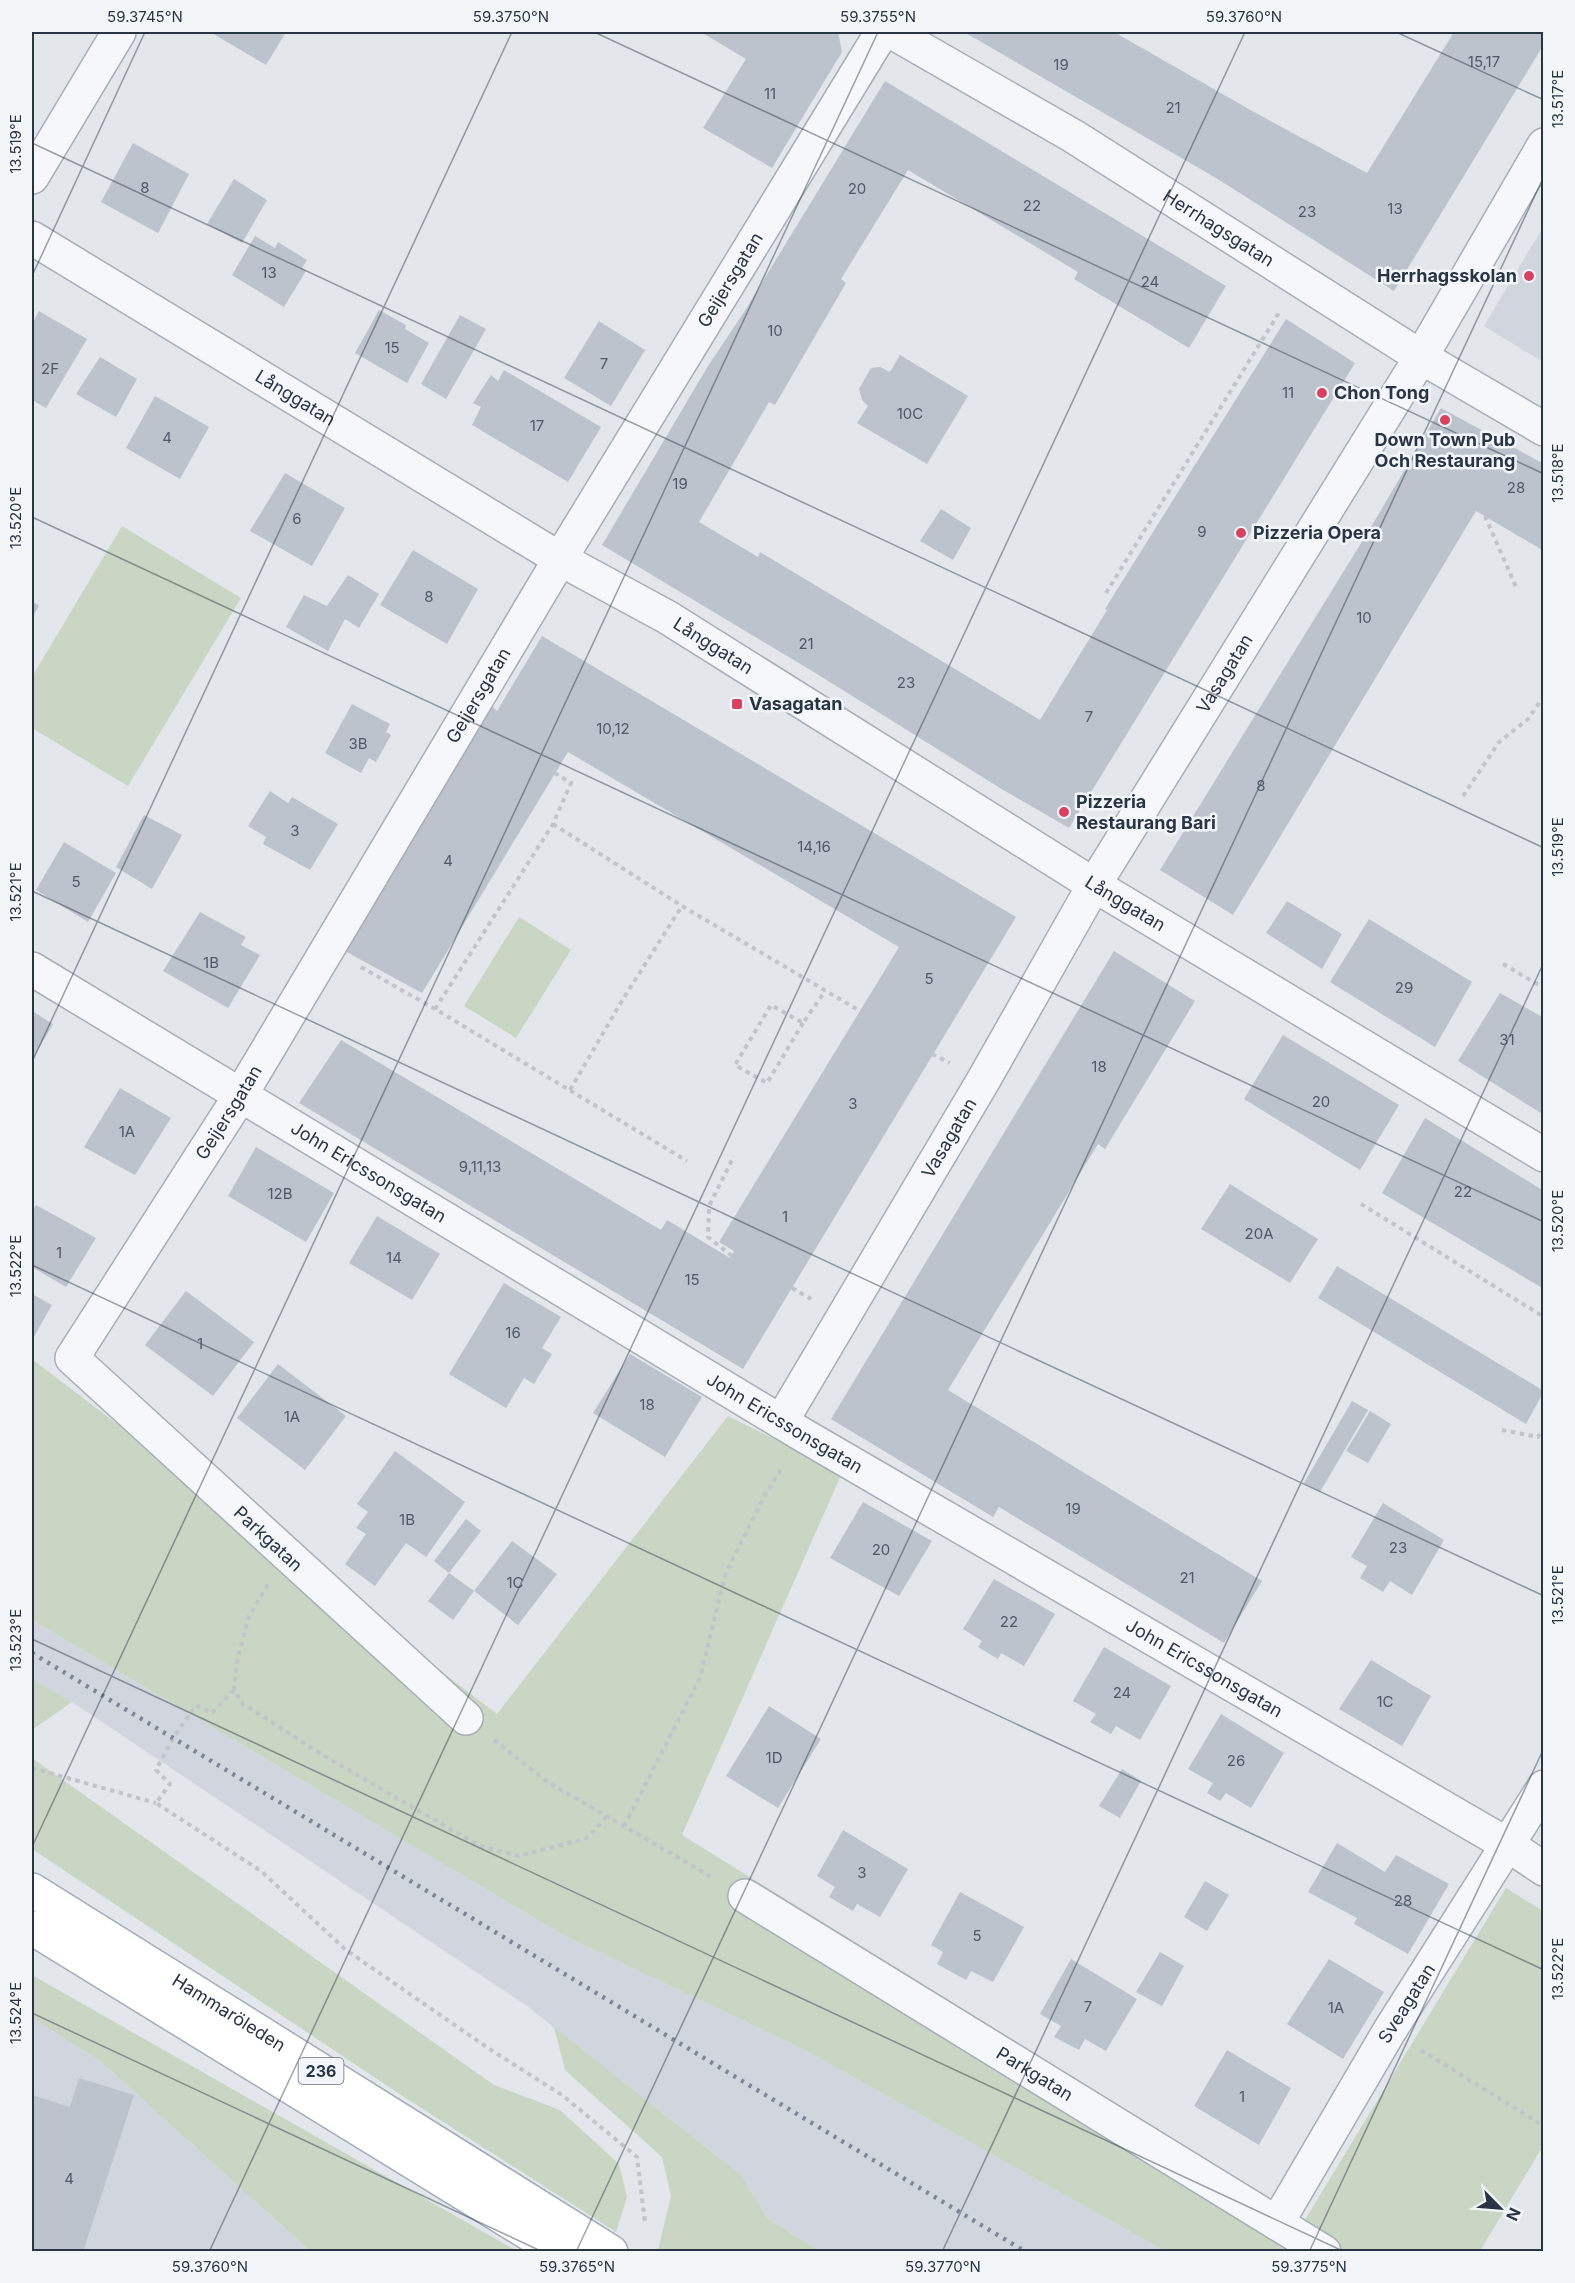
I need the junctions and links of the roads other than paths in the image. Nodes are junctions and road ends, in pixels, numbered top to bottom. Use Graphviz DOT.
graph roads {
  1 [pos="119,32"];
  2 [pos="882,32"];
  3 [pos="892,32"];
  4 [pos="1544,145"];
  5 [pos="32,177"];
  6 [pos="32,238"];
  7 [pos="1421,357"];
  8 [pos="1544,429"];
  9 [pos="560,559"];
  10 [pos="1094,885"];
  11 [pos="32,969"];
  12 [pos="240,1096"];
  13 [pos="1544,1155"];
  14 [pos="72,1358"];
  15 [pos="792,1429"];
  16 [pos="466,1718"];
  17 [pos="1544,1787"];
  18 [pos="1508,1845"];
  19 [pos="1544,1869"];
  20 [pos="32,1890"];
  21 [pos="745,1896"];
  22 [pos="32,1928"];
  23 [pos="1277,2223"];
  24 [pos="559,2252"];
  25 [pos="611,2252"];
  26 [pos="1324,2252"];
  1 -- 5 [label="street"];
  2 -- 9 [label="street, Geijersgatan"];
  3 -- 7 [label="street, Herrhagsgatan"];
  4 -- 7 [label="street, Vasagatan"];
  6 -- 9 [label="street, Långgatan"];
  7 -- 8 [label="street, Herrhagsgatan"];
  7 -- 10 [label="street, Vasagatan"];
  9 -- 10 [label="street, Långgatan"];
  9 -- 12 [label="street, Geijersgatan"];
  10 -- 13 [label="street, Långgatan"];
  10 -- 15 [label="street, Vasagatan"];
  11 -- 12 [label="street, John Ericssonsgatan"];
  12 -- 14 [label="street, Geijersgatan"];
  12 -- 15 [label="street, John Ericssonsgatan"];
  14 -- 16 [label="street, Parkgatan"];
  15 -- 18 [label="street, John Ericssonsgatan"];
  17 -- 18 [label="street, Sveagatan"];
  18 -- 19 [label="street, John Ericssonsgatan"];
  18 -- 23 [label="street, Sveagatan"];
  20 -- 25 [label="main road, Hammaröleden / 236"];
  21 -- 23 [label="street, Parkgatan"];
  22 -- 24 [label="main road, Hammaröleden / 236"];
  23 -- 26 [label="street, Parkgatan"];
}
